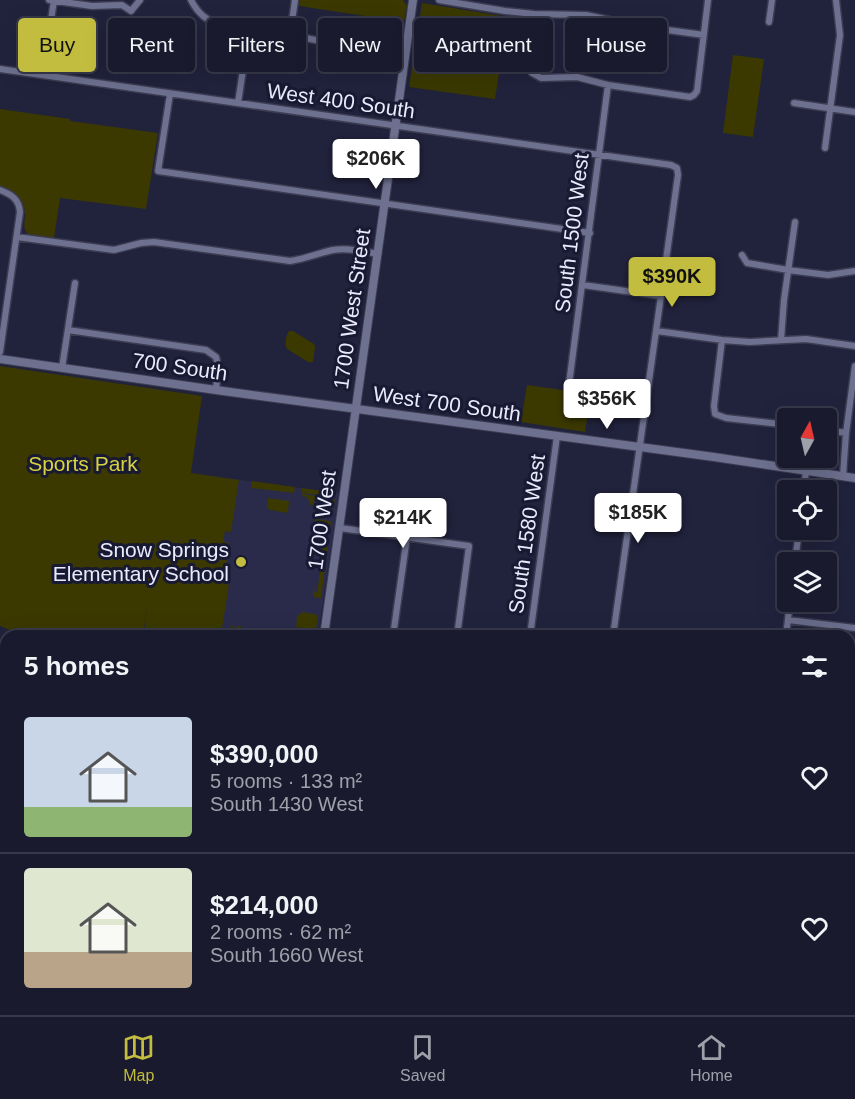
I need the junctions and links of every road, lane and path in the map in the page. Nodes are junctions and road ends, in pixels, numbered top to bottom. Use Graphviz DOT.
graph roads {
  1 [pos="52,0"];
  2 [pos="128,0"];
  3 [pos="140,0"];
  4 [pos="191,0"];
  5 [pos="295,0"];
  6 [pos="413,0"];
  7 [pos="439,0"];
  8 [pos="708,0"];
  9 [pos="771,0"];
  10 [pos="836,0"];
  11 [pos="460,2"];
  12 [pos="131,11"];
  13 [pos="534,14"];
  14 [pos="292,18"];
  15 [pos="207,19"];
  16 [pos="769,22"];
  17 [pos="704,35"];
  18 [pos="0,69"];
  19 [pos="243,72"];
  20 [pos="43,75"];
  21 [pos="608,86"];
  22 [pos="170,94"];
  23 [pos="238,103"];
  24 [pos="794,103"];
  25 [pos="831,108"];
  26 [pos="855,112"];
  27 [pos="395,126"];
  28 [pos="825,148"];
  29 [pos="599,155"];
  30 [pos="0,190"];
  31 [pos="384,204"];
  32 [pos="795,222"];
  33 [pos="590,233"];
  34 [pos="17,237"];
  35 [pos="378,254"];
  36 [pos="742,255"];
  37 [pos="788,270"];
  38 [pos="855,271"];
  39 [pos="75,283"];
  40 [pos="583,285"];
  41 [pos="661,296"];
  42 [pos="3,314"];
  43 [pos="68,330"];
  44 [pos="657,330"];
  45 [pos="722,340"];
  46 [pos="781,340"];
  47 [pos="855,346"];
  48 [pos="0,352"];
  49 [pos="0,359"];
  50 [pos="855,366"];
  51 [pos="62,368"];
  52 [pos="854,388"];
  53 [pos="216,390"];
  54 [pos="646,396"];
  55 [pos="356,410"];
  56 [pos="777,424"];
  57 [pos="837,432"];
  58 [pos="846,433"];
  59 [pos="557,436"];
  60 [pos="639,448"];
  61 [pos="806,471"];
  62 [pos="843,476"];
  63 [pos="855,478"];
  64 [pos="805,480"];
  65 [pos="340,528"];
  66 [pos="407,537"];
  67 [pos="789,612"];
  68 [pos="788,620"];
  69 [pos="855,628"];
  70 [pos="325,630"];
  71 [pos="394,630"];
  72 [pos="458,630"];
  73 [pos="531,630"];
  74 [pos="614,630"];
  75 [pos="787,630"];
  1 -- 12 [label="street"];
  1 -- 20 [label="street"];
  2 -- 12 [label="street"];
  3 -- 12 [label="street"];
  4 -- 15 [label="street"];
  5 -- 14 [label="street"];
  6 -- 27 [label="street, 1700 West Street"];
  7 -- 11 [label="street"];
  8 -- 17 [label="street"];
  9 -- 16 [label="street"];
  10 -- 25 [label="street"];
  11 -- 13 [label="street"];
  13 -- 17 [label="street"];
  13 -- 21 [label="street"];
  17 -- 21 [label="street"];
  18 -- 20 [label="street, West 400 South"];
  19 -- 23 [label="street"];
  20 -- 22 [label="street, West 400 South"];
  21 -- 29 [label="street, South 1500 West"];
  22 -- 23 [label="street, West 400 South"];
  22 -- 31 [label="street"];
  23 -- 27 [label="street, West 400 South"];
  24 -- 25 [label="street"];
  25 -- 26 [label="street"];
  25 -- 28 [label="street"];
  27 -- 29 [label="street, West 400 South"];
  27 -- 31 [label="street, 1700 West Street"];
  29 -- 33 [label="street, South 1500 West"];
  29 -- 41 [label="street, West 400 South"];
  30 -- 34 [label="street"];
  31 -- 33 [label="street"];
  31 -- 35 [label="street, 1700 West Street"];
  32 -- 37 [label="street"];
  33 -- 40 [label="street, South 1500 West"];
  34 -- 35 [label="street"];
  34 -- 42 [label="street"];
  35 -- 55 [label="street, 1700 West Street"];
  36 -- 37 [label="street"];
  37 -- 38 [label="street"];
  37 -- 46 [label="street"];
  39 -- 43 [label="street"];
  40 -- 41 [label="street"];
  40 -- 54 [label="street, South 1500 West"];
  41 -- 44 [label="street"];
  42 -- 48 [label="street"];
  43 -- 51 [label="street"];
  43 -- 53 [label="street"];
  44 -- 45 [label="street"];
  44 -- 54 [label="street"];
  45 -- 46 [label="street"];
  45 -- 56 [label="street"];
  46 -- 47 [label="street"];
  49 -- 51 [label="street, 700 South"];
  50 -- 52 [label="street"];
  51 -- 53 [label="street, 700 South"];
  52 -- 58 [label="street"];
  53 -- 55 [label="street, 700 South"];
  54 -- 60 [label="street"];
  55 -- 59 [label="street, West 700 South"];
  55 -- 65 [label="street, 1700 West"];
  57 -- 58 [label="street"];
  58 -- 62 [label="street"];
  59 -- 60 [label="street, West 700 South"];
  59 -- 73 [label="street, South 1580 West"];
  60 -- 61 [label="street, West 700 South"];
  60 -- 74 [label="street"];
  61 -- 62 [label="street, West 700 South"];
  61 -- 64 [label="street"];
  62 -- 63 [label="street, West 700 South"];
  65 -- 66 [label="street"];
  65 -- 70 [label="street, 1700 West"];
  66 -- 71 [label="street"];
  66 -- 72 [label="street"];
  67 -- 68 [label="street"];
  68 -- 69 [label="street"];
  68 -- 75 [label="street"];
}
